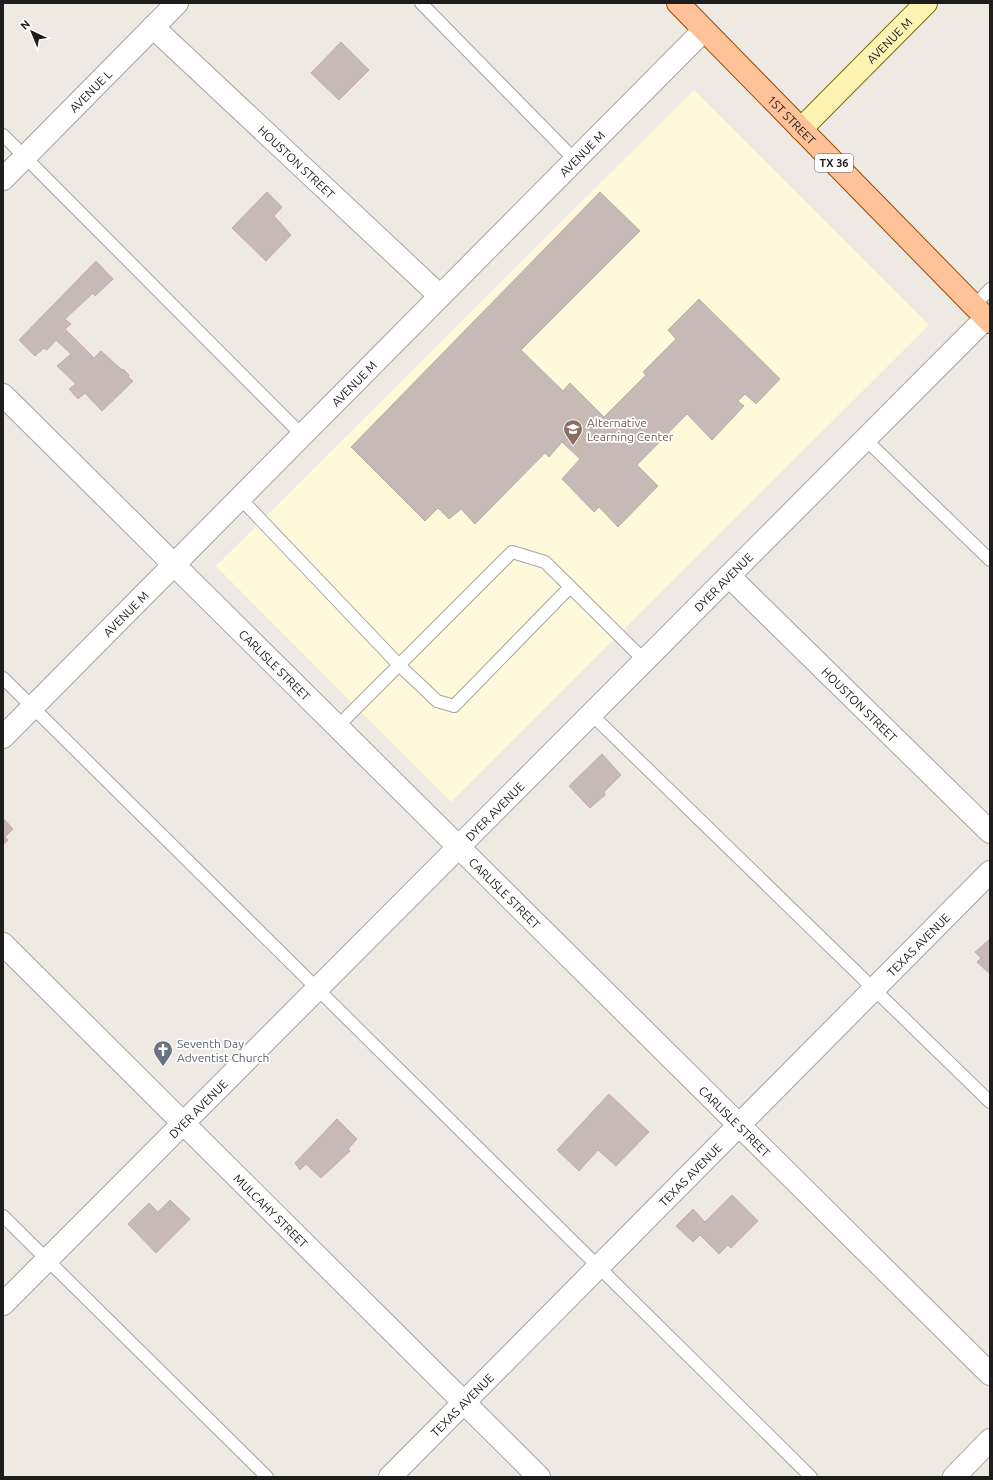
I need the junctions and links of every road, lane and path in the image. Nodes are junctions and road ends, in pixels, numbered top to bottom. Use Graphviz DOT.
graph roads {
  1 [pos="177,3"];
  2 [pos="421,3"];
  3 [pos="678,3"];
  4 [pos="926,3"];
  5 [pos="153,27"];
  6 [pos="704,30"];
  7 [pos="801,129"];
  8 [pos="3,135"];
  9 [pos="25,157"];
  10 [pos="575,160"];
  11 [pos="3,179"];
  12 [pos="990,289"];
  13 [pos="440,296"];
  14 [pos="983,315"];
  15 [pos="3,395"];
  16 [pos="302,435"];
  17 [pos="865,439"];
  18 [pos="240,498"];
  19 [pos="990,560"];
  20 [pos="174,565"];
  21 [pos="729,576"];
  22 [pos="570,587"];
  23 [pos="645,661"];
  24 [pos="399,665"];
  25 [pos="3,678"];
  26 [pos="33,707"];
  27 [pos="591,714"];
  28 [pos="337,727"];
  29 [pos="3,738"];
  30 [pos="990,832"];
  31 [pos="459,847"];
  32 [pos="990,872"];
  33 [pos="3,944"];
  34 [pos="317,988"];
  35 [pos="874,989"];
  36 [pos="990,1102"];
  37 [pos="183,1123"];
  38 [pos="739,1125"];
  39 [pos="3,1216"];
  40 [pos="47,1260"];
  41 [pos="599,1267"];
  42 [pos="3,1304"];
  43 [pos="990,1374"];
  44 [pos="464,1403"];
  45 [pos="990,1440"];
  46 [pos="267,1477"];
  47 [pos="390,1477"];
  48 [pos="539,1477"];
  49 [pos="811,1477"];
  50 [pos="954,1477"];
  1 -- 5 [label="street, AVENUE L"];
  2 -- 10 [label="lane"];
  3 -- 6 [label="main road, 1ST STREET / TX 36"];
  4 -- 7 [label="street, AVENUE M"];
  5 -- 9 [label="street, AVENUE L"];
  5 -- 13 [label="street, HOUSTON STREET"];
  6 -- 7 [label="main road, 1ST STREET / TX 36"];
  6 -- 10 [label="street, AVENUE M"];
  7 -- 14 [label="main road, 1ST STREET / TX 36"];
  8 -- 9 [label="lane"];
  9 -- 11 [label="street, AVENUE L"];
  9 -- 16 [label="lane"];
  10 -- 13 [label="street, AVENUE M"];
  12 -- 14 [label="lane"];
  13 -- 16 [label="street, AVENUE M"];
  14 -- 17 [label="street, DYER AVENUE"];
  15 -- 20 [label="street, CARLISLE STREET"];
  16 -- 18 [label="street, AVENUE M"];
  17 -- 19 [label="lane"];
  17 -- 21 [label="street, DYER AVENUE"];
  18 -- 20 [label="street, AVENUE M"];
  18 -- 24 [label="lane"];
  20 -- 26 [label="street, AVENUE M"];
  20 -- 28 [label="street, CARLISLE STREET"];
  21 -- 23 [label="street, DYER AVENUE"];
  21 -- 30 [label="street, HOUSTON STREET"];
  22 -- 23 [label="lane"];
  22 -- 24 [label="lane"];
  22 -- 24 [label="lane"];
  23 -- 27 [label="street, DYER AVENUE"];
  24 -- 28 [label="lane"];
  25 -- 26 [label="lane"];
  26 -- 29 [label="street, AVENUE M"];
  26 -- 34 [label="lane"];
  27 -- 31 [label="street, DYER AVENUE"];
  27 -- 35 [label="lane"];
  28 -- 31 [label="street, CARLISLE STREET"];
  31 -- 34 [label="street, DYER AVENUE"];
  31 -- 38 [label="street, CARLISLE STREET"];
  32 -- 35 [label="street, TEXAS AVENUE"];
  33 -- 37 [label="street, MULCAHY STREET"];
  34 -- 37 [label="street, DYER AVENUE"];
  34 -- 41 [label="lane"];
  35 -- 36 [label="lane"];
  35 -- 38 [label="street, TEXAS AVENUE"];
  37 -- 40 [label="street, DYER AVENUE"];
  37 -- 44 [label="street, MULCAHY STREET"];
  38 -- 41 [label="street, TEXAS AVENUE"];
  38 -- 43 [label="street, CARLISLE STREET"];
  39 -- 40 [label="lane"];
  40 -- 42 [label="street, DYER AVENUE"];
  40 -- 46 [label="lane"];
  41 -- 44 [label="street, TEXAS AVENUE"];
  41 -- 49 [label="lane"];
  44 -- 47 [label="street, TEXAS AVENUE"];
  44 -- 48 [label="street, MULCAHY STREET"];
  45 -- 50 [label="street"];
}
